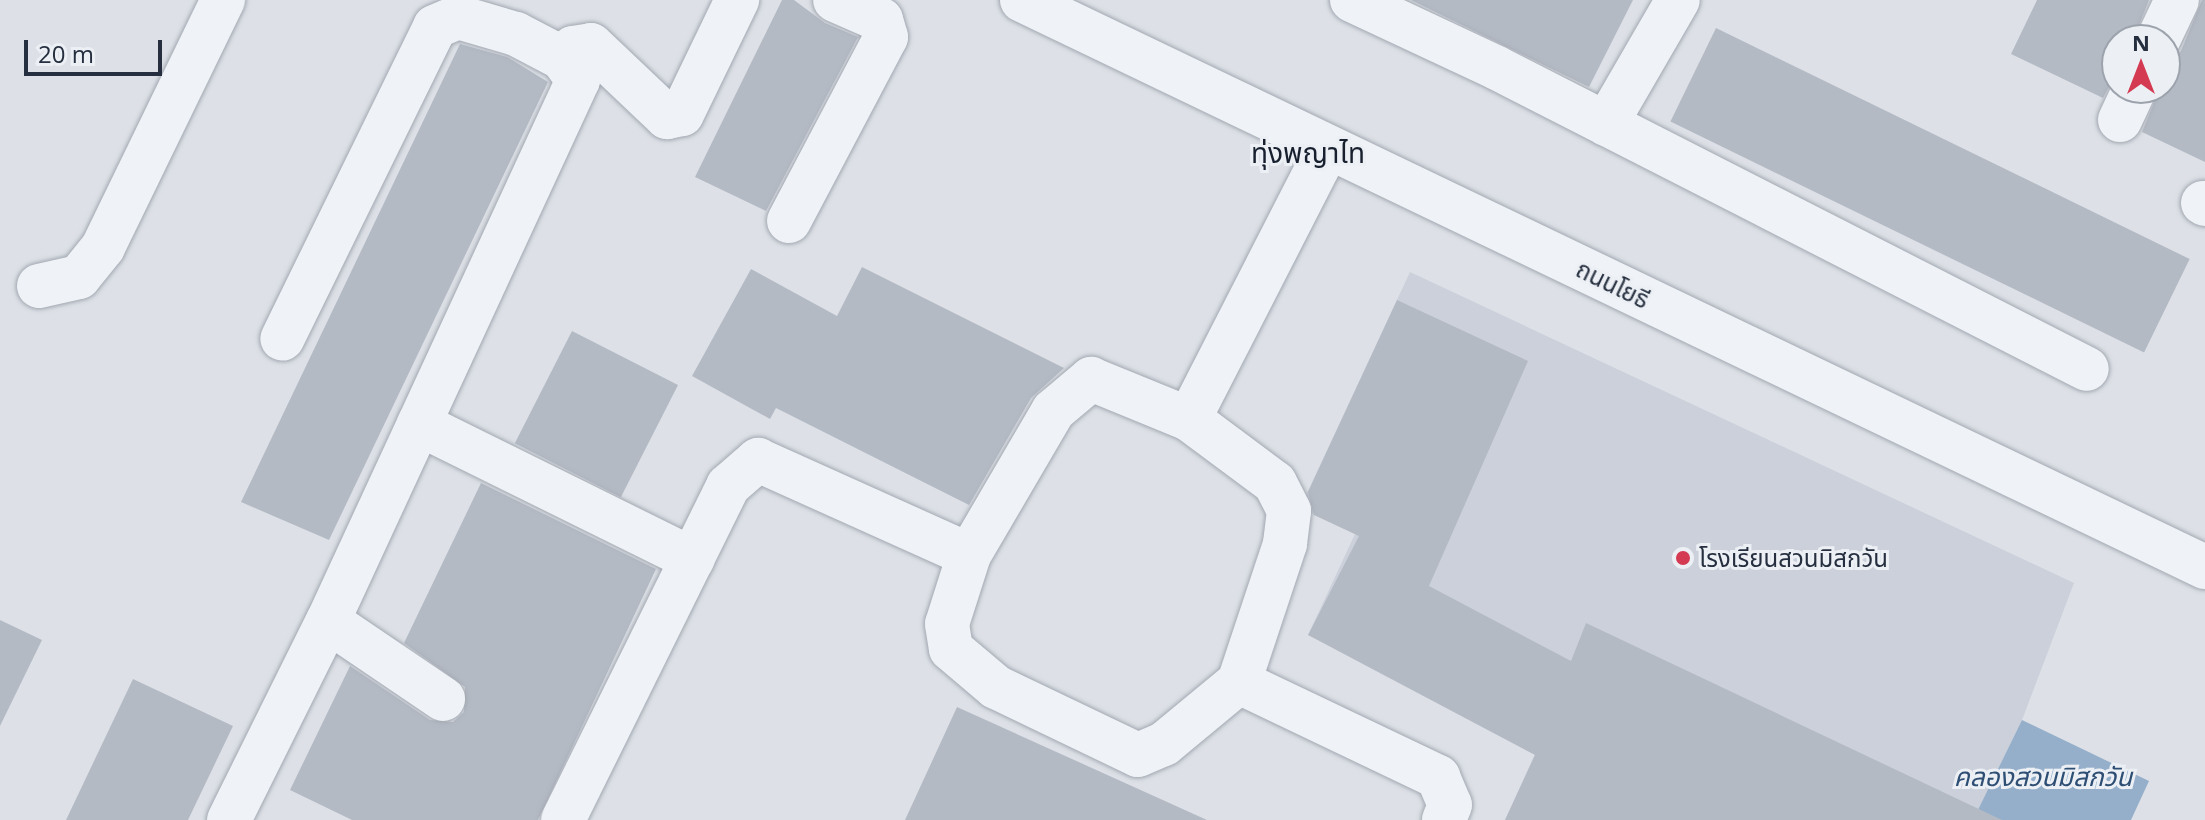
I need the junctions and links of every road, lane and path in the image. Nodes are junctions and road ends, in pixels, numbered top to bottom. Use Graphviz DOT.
graph roads {
  1 [pos="223,0"];
  2 [pos="737,0"];
  3 [pos="835,0"];
  4 [pos="1022,0"];
  5 [pos="1352,0"];
  6 [pos="1678,0"];
  7 [pos="2177,0"];
  8 [pos="1098,16"];
  9 [pos="2166,24"];
  10 [pos="562,58"];
  11 [pos="1606,124"];
  12 [pos="1328,147"];
  13 [pos="789,221"];
  14 [pos="39,286"];
  15 [pos="282,339"];
  16 [pos="2087,369"];
  17 [pos="1189,419"];
  18 [pos="419,424"];
  19 [pos="969,555"];
  20 [pos="2202,557"];
  21 [pos="692,559"];
  22 [pos="328,621"];
  23 [pos="1239,682"];
  24 [pos="443,699"];
  25 [pos="229,820"];
  26 [pos="563,820"];
  27 [pos="1444,820"];
  1 -- 14 [label="street"];
  2 -- 10 [label="street"];
  3 -- 13 [label="street"];
  4 -- 8 [label="street, ถนนโยธี"];
  5 -- 11 [label="street"];
  6 -- 11 [label="street"];
  7 -- 9 [label="street"];
  8 -- 12 [label="street, ถนนโยธี"];
  10 -- 15 [label="street"];
  10 -- 18 [label="street"];
  11 -- 16 [label="street"];
  12 -- 17 [label="street"];
  12 -- 20 [label="street, ถนนโยธี"];
  17 -- 19 [label="street"];
  17 -- 23 [label="street"];
  18 -- 21 [label="street"];
  18 -- 22 [label="street"];
  19 -- 21 [label="street"];
  19 -- 23 [label="street"];
  21 -- 26 [label="street"];
  22 -- 24 [label="street"];
  22 -- 25 [label="street"];
  23 -- 27 [label="street"];
}
